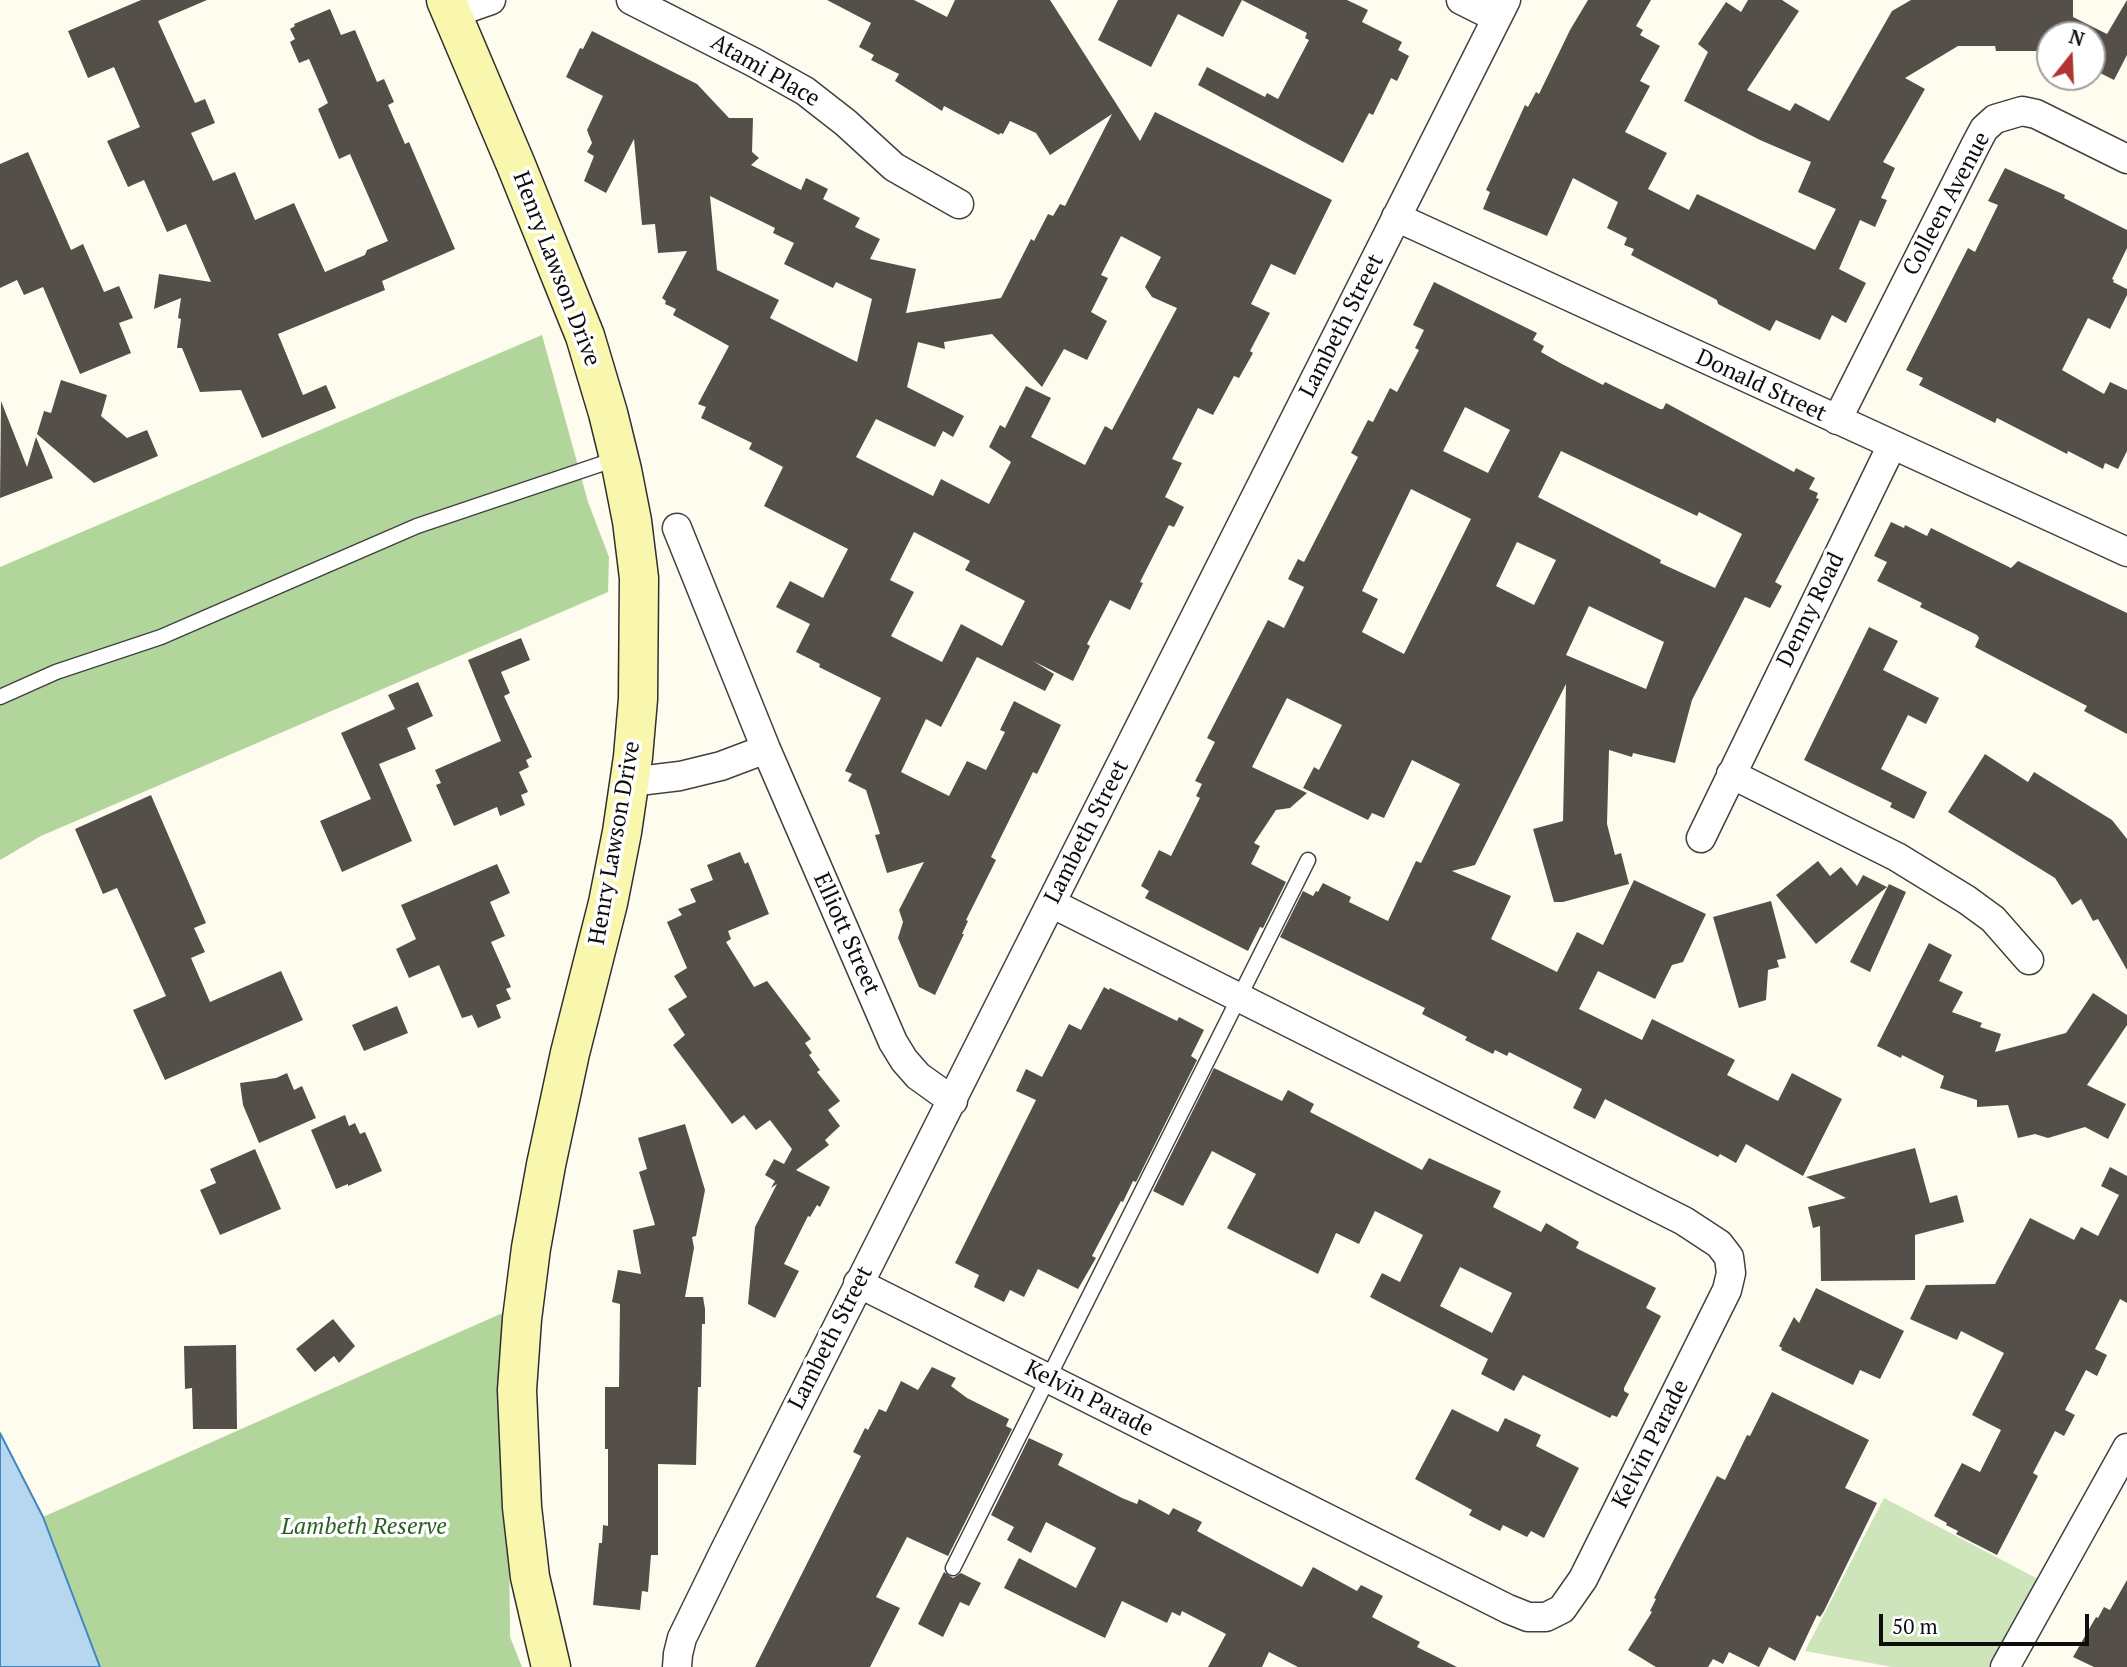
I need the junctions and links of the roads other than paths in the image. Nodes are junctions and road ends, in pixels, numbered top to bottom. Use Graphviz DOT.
graph roads {
  1 [pos="491,0"];
  2 [pos="631,0"];
  3 [pos="1461,0"];
  4 [pos="448,7"];
  5 [pos="1501,9"];
  6 [pos="2127,159"];
  7 [pos="959,204"];
  8 [pos="1396,218"];
  9 [pos="1837,420"];
  10 [pos="1892,445"];
  11 [pos="619,458"];
  12 [pos="677,528"];
  13 [pos="2127,552"];
  14 [pos="0,697"];
  15 [pos="766,749"];
  16 [pos="1731,774"];
  17 [pos="630,782"];
  18 [pos="1701,838"];
  19 [pos="1308,860"];
  20 [pos="1051,903"];
  21 [pos="2029,960"];
  22 [pos="1239,998"];
  23 [pos="953,1101"];
  24 [pos="858,1283"];
  25 [pos="1048,1378"];
  26 [pos="2127,1448"];
  27 [pos="953,1567"];
  28 [pos="551,1667"];
  29 [pos="677,1667"];
  30 [pos="2005,1667"];
  1 -- 4 [label="street"];
  2 -- 7 [label="street, Atami Place"];
  3 -- 5 [label="street"];
  4 -- 11 [label="main road, Henry Lawson Drive"];
  5 -- 8 [label="street, Lambeth Street"];
  6 -- 9 [label="street, Colleen Avenue"];
  8 -- 9 [label="street, Donald Street"];
  8 -- 20 [label="street, Lambeth Street"];
  9 -- 10 [label="street, Donald Street"];
  10 -- 13 [label="street, Donald Street"];
  10 -- 16 [label="street, Denny Road"];
  11 -- 14 [label="lane"];
  11 -- 17 [label="main road, Henry Lawson Drive"];
  12 -- 15 [label="street, Elliott Street"];
  15 -- 17 [label="street"];
  15 -- 23 [label="street, Elliott Street"];
  16 -- 18 [label="street, Denny Road"];
  16 -- 21 [label="street"];
  17 -- 28 [label="main road, Henry Lawson Drive"];
  19 -- 22 [label="lane"];
  20 -- 22 [label="street, Kelvin Parade"];
  20 -- 23 [label="street, Lambeth Street"];
  22 -- 25 [label="lane"];
  22 -- 25 [label="street, Kelvin Parade"];
  23 -- 24 [label="street, Lambeth Street"];
  24 -- 25 [label="street, Kelvin Parade"];
  24 -- 29 [label="street, Lambeth Street"];
  25 -- 27 [label="lane"];
  26 -- 30 [label="street"];
}
